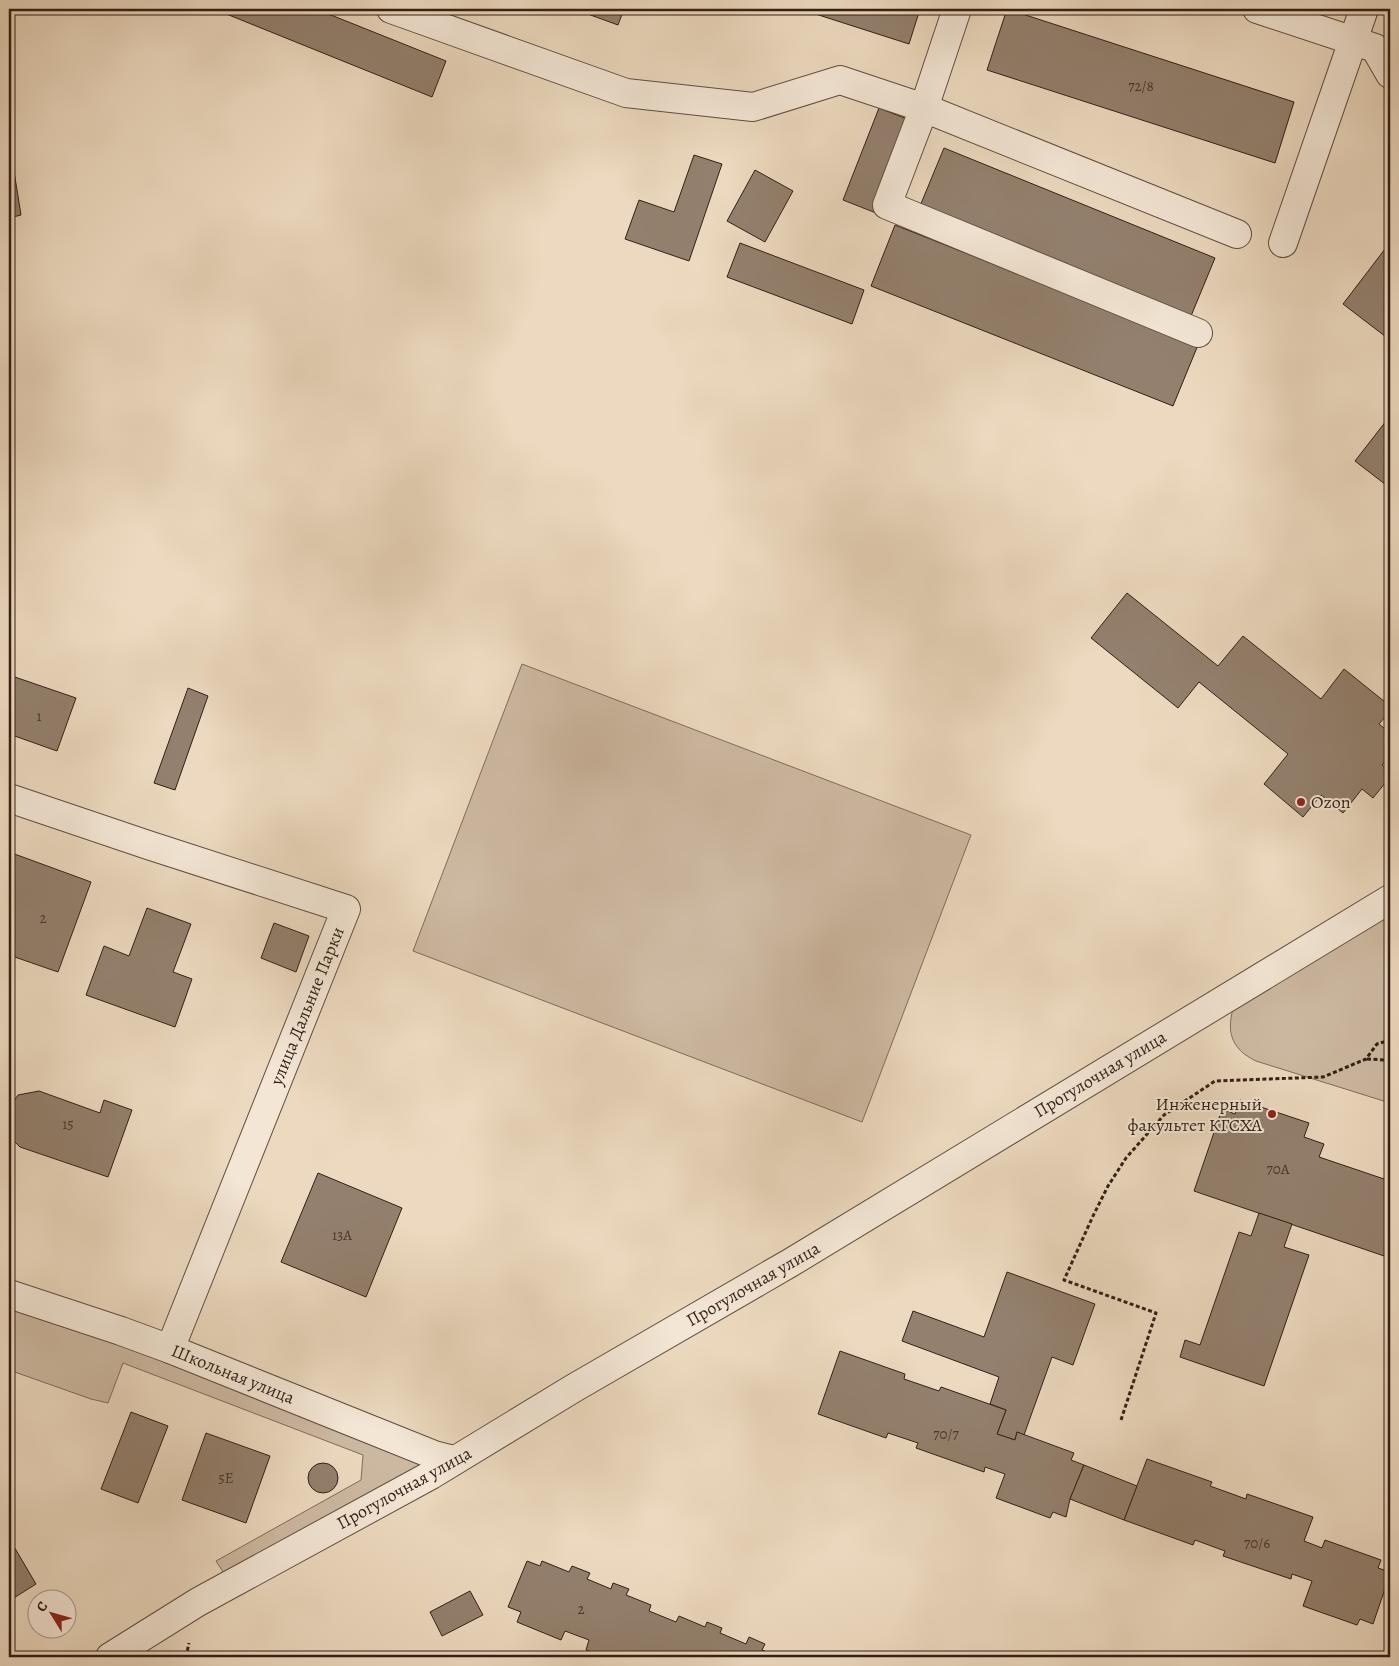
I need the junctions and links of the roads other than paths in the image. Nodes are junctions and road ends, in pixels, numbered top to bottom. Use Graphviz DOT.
graph roads {
  1 [pos="391,9"];
  2 [pos="956,9"];
  3 [pos="1257,9"];
  4 [pos="1364,9"];
  5 [pos="1353,41"];
  6 [pos="1390,74"];
  7 [pos="924,108"];
  8 [pos="1237,234"];
  9 [pos="1283,243"];
  10 [pos="1198,333"];
  11 [pos="9,798"];
  12 [pos="1390,899"];
  13 [pos="9,1294"];
  14 [pos="170,1349"];
  15 [pos="454,1460"];
  16 [pos="110,1657"];
  1 -- 7 [label="street"];
  2 -- 7 [label="street"];
  3 -- 5 [label="street"];
  4 -- 5 [label="street"];
  5 -- 6 [label="street"];
  5 -- 9 [label="street"];
  7 -- 8 [label="street"];
  7 -- 10 [label="street"];
  11 -- 14 [label="street, улица Дальние Парки"];
  12 -- 15 [label="street, Прогулочная улица"];
  13 -- 14 [label="street, Школьная улица"];
  14 -- 15 [label="street, Школьная улица"];
  15 -- 16 [label="street, Прогулочная улица"];
}
